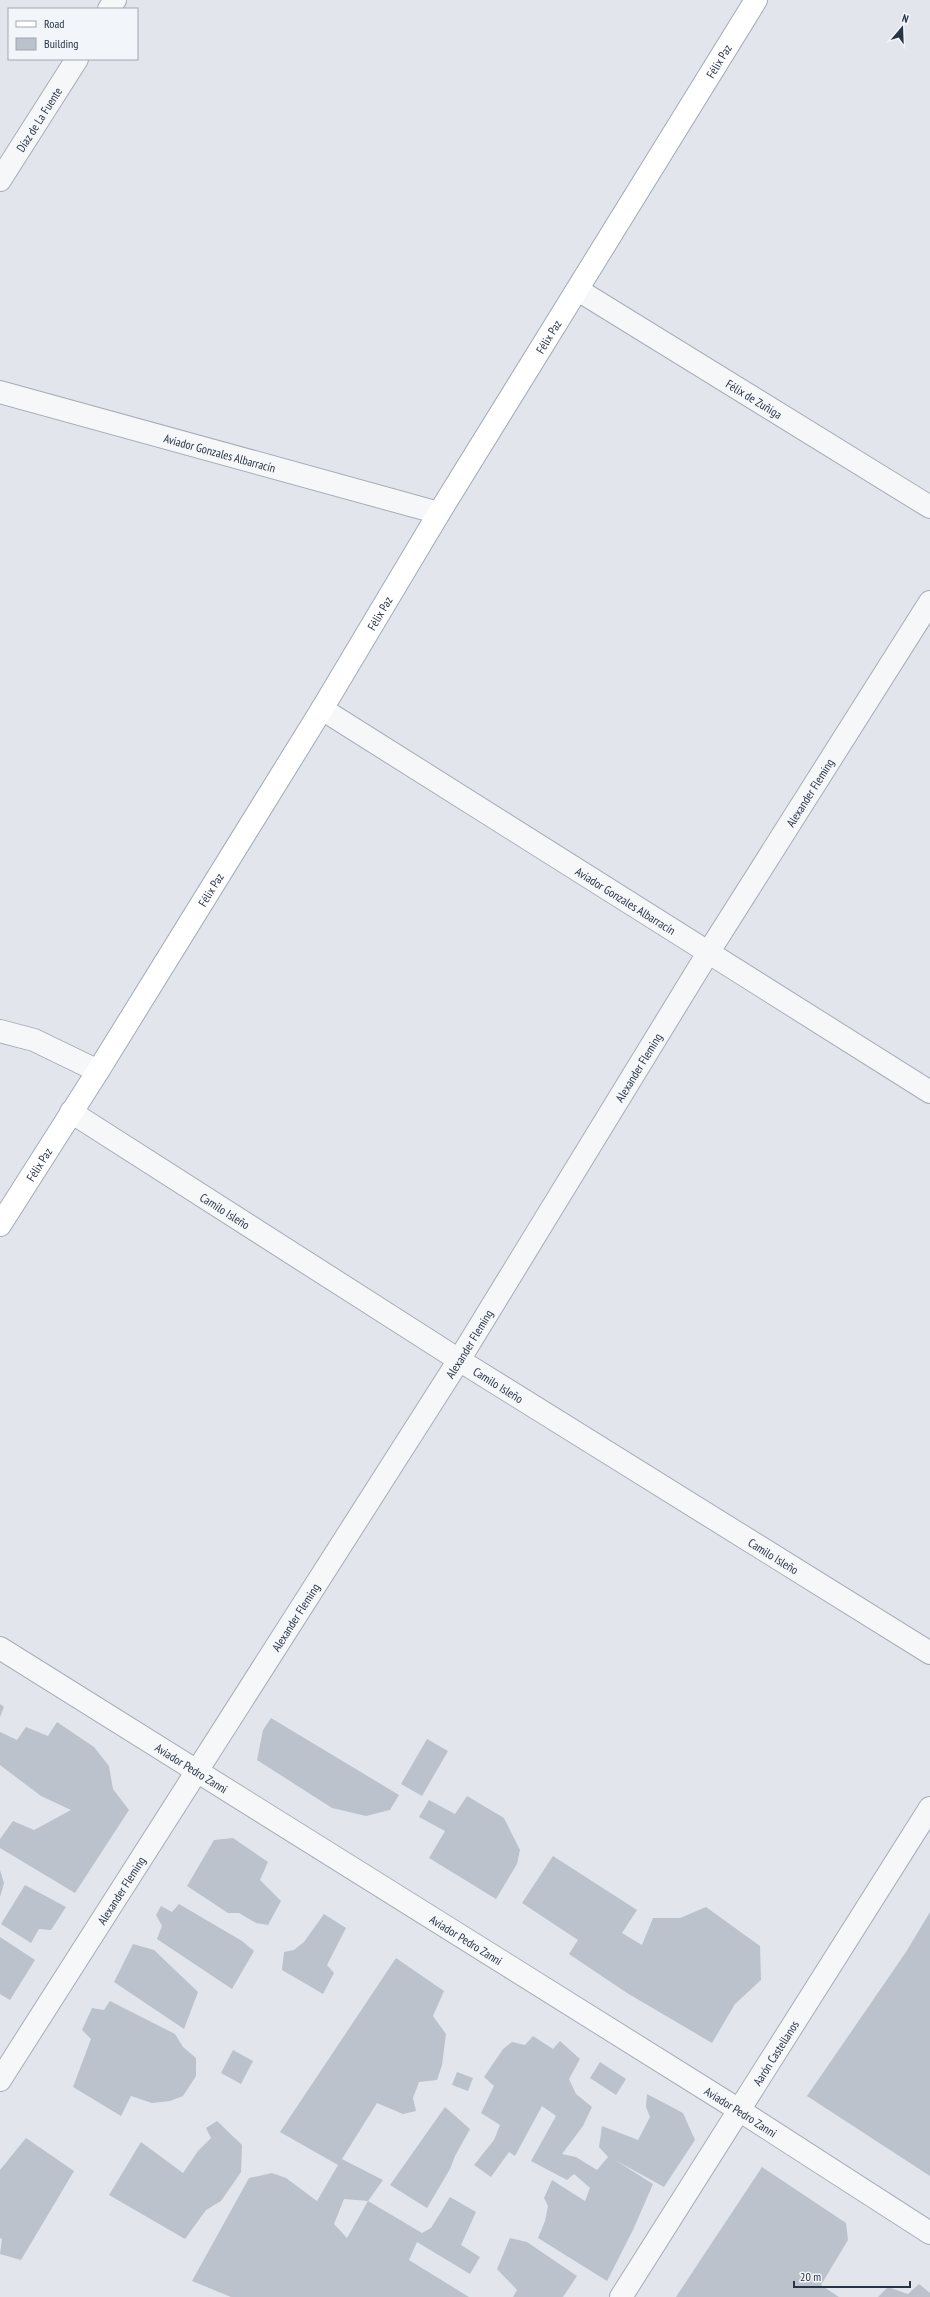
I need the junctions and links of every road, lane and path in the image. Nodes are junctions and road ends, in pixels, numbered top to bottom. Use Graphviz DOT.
graph roads {
  1 [pos="756,0"];
  2 [pos="76,60"];
  3 [pos="0,180"];
  4 [pos="578,290"];
  5 [pos="0,392"];
  6 [pos="930,507"];
  7 [pos="439,513"];
  8 [pos="930,602"];
  9 [pos="322,709"];
  10 [pos="708,953"];
  11 [pos="0,1031"];
  12 [pos="98,1071"];
  13 [pos="930,1092"];
  14 [pos="71,1112"];
  15 [pos="0,1224"];
  16 [pos="459,1360"];
  17 [pos="0,1648"];
  18 [pos="930,1653"];
  19 [pos="196,1771"];
  20 [pos="930,1808"];
  21 [pos="0,2080"];
  22 [pos="739,2110"];
  23 [pos="930,2234"];
  24 [pos="621,2297"];
  1 -- 4 [label="main road, Félix Paz"];
  2 -- 3 [label="street, Díaz de La Fuente"];
  4 -- 6 [label="street, Félix de Zuñiga"];
  4 -- 7 [label="main road, Félix Paz"];
  5 -- 7 [label="street, Aviador Gonzales Albarracín"];
  7 -- 9 [label="main road, Félix Paz"];
  8 -- 10 [label="street, Alexander Fleming"];
  9 -- 10 [label="street, Aviador Gonzales Albarracín"];
  9 -- 12 [label="main road, Félix Paz"];
  10 -- 13 [label="street, Aviador Gonzales Albarracín"];
  10 -- 16 [label="street, Alexander Fleming"];
  11 -- 12 [label="street"];
  12 -- 14 [label="main road, Félix Paz"];
  14 -- 15 [label="main road, Félix Paz"];
  14 -- 16 [label="street, Camilo Isleño"];
  16 -- 18 [label="street, Camilo Isleño"];
  16 -- 19 [label="street, Alexander Fleming"];
  17 -- 19 [label="street, Aviador Pedro Zanni"];
  19 -- 21 [label="street, Alexander Fleming"];
  19 -- 22 [label="street, Aviador Pedro Zanni"];
  20 -- 22 [label="street, Aarón Castellanos"];
  22 -- 23 [label="street, Aviador Pedro Zanni"];
  22 -- 24 [label="street, Aarón Castellanos"];
}
